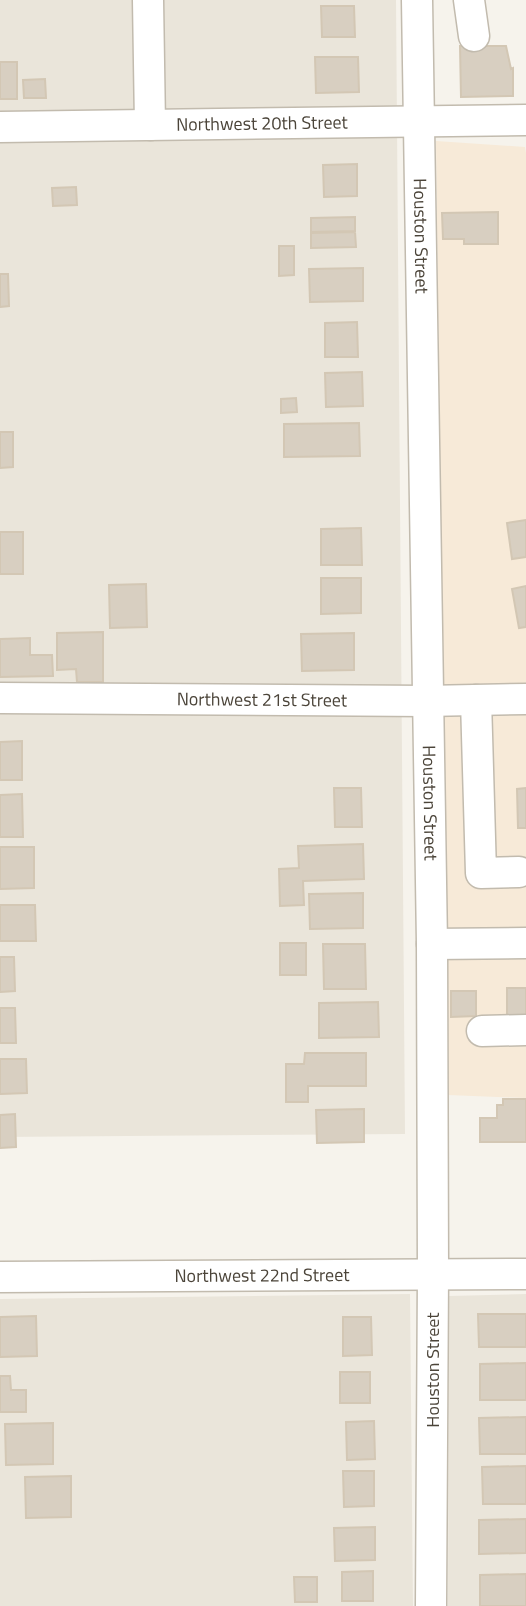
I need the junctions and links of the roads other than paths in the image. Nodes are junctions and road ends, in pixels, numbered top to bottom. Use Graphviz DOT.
graph roads {
  1 [pos="148,0"];
  2 [pos="417,0"];
  3 [pos="469,0"];
  4 [pos="474,36"];
  5 [pos="526,120"];
  6 [pos="419,121"];
  7 [pos="150,125"];
  8 [pos="0,127"];
  9 [pos="0,698"];
  10 [pos="526,699"];
  11 [pos="476,700"];
  12 [pos="426,701"];
  13 [pos="519,872"];
  14 [pos="526,943"];
  15 [pos="432,944"];
  16 [pos="526,1030"];
  17 [pos="482,1031"];
  18 [pos="433,1273"];
  19 [pos="526,1274"];
  20 [pos="0,1278"];
  21 [pos="431,1606"];
  1 -- 7 [label="street"];
  2 -- 6 [label="street, Houston Street"];
  3 -- 4 [label="street"];
  5 -- 6 [label="street, Northwest 20th Street"];
  6 -- 7 [label="street, Northwest 20th Street"];
  6 -- 12 [label="street, Houston Street"];
  7 -- 8 [label="street, Northwest 20th Street"];
  9 -- 12 [label="street, Northwest 21st Street"];
  10 -- 11 [label="street, Northwest 21st Street"];
  11 -- 12 [label="street, Northwest 21st Street"];
  11 -- 13 [label="street"];
  12 -- 15 [label="street, Houston Street"];
  14 -- 15 [label="street"];
  15 -- 18 [label="street, Houston Street"];
  16 -- 17 [label="street"];
  18 -- 19 [label="street, Northwest 22nd Street"];
  18 -- 20 [label="street, Northwest 22nd Street"];
  18 -- 21 [label="street, Houston Street"];
}
